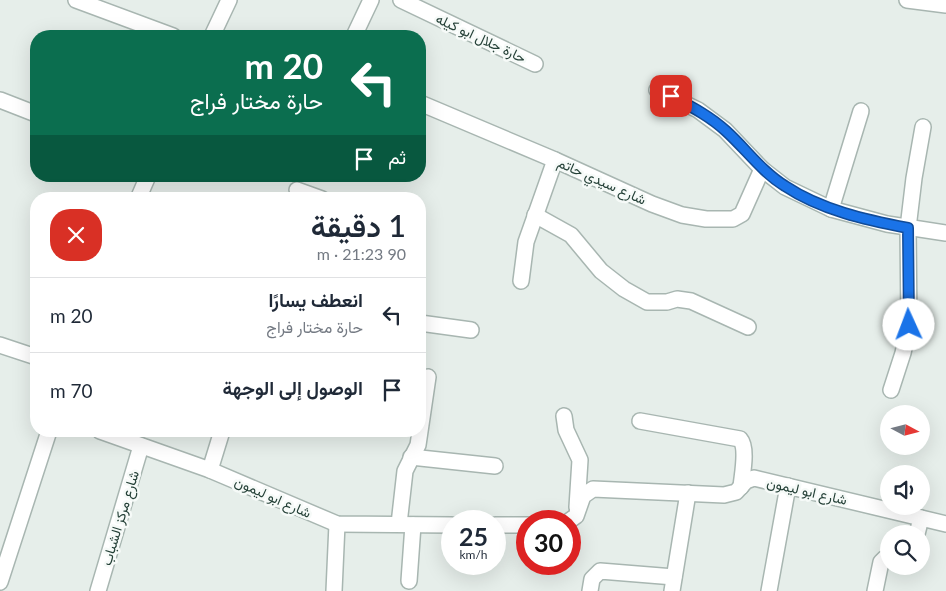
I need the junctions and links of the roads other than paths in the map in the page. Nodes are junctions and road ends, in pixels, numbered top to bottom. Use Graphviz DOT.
graph roads {
  1 [pos="76,0"];
  2 [pos="229,0"];
  3 [pos="371,0"];
  4 [pos="401,0"];
  5 [pos="907,0"];
  6 [pos="946,5"];
  7 [pos="157,30"];
  8 [pos="215,30"];
  9 [pos="357,30"];
  10 [pos="535,64"];
  11 [pos="657,90"];
  12 [pos="1,102"];
  13 [pos="426,106"];
  14 [pos="861,111"];
  15 [pos="30,112"];
  16 [pos="923,127"];
  17 [pos="555,160"];
  18 [pos="762,168"];
  19 [pos="831,209"];
  20 [pos="535,215"];
  21 [pos="908,228"];
  22 [pos="946,233"];
  23 [pos="521,281"];
  24 [pos="426,324"];
  25 [pos="748,327"];
  26 [pos="471,330"];
  27 [pos="0,345"];
  28 [pos="30,355"];
  29 [pos="428,377"];
  30 [pos="891,390"];
  31 [pos="426,391"];
  32 [pos="564,416"];
  33 [pos="640,421"];
  34 [pos="47,437"];
  35 [pos="116,437"];
  36 [pos="220,437"];
  37 [pos="419,437"];
  38 [pos="141,446"];
  39 [pos="411,457"];
  40 [pos="495,466"];
  41 [pos="210,470"];
  42 [pos="788,486"];
  43 [pos="741,487"];
  44 [pos="688,493"];
  45 [pos="573,510"];
  46 [pos="576,510"];
  47 [pos="921,518"];
  48 [pos="337,524"];
  49 [pos="406,524"];
  50 [pos="946,524"];
  51 [pos="441,525"];
  52 [pos="919,525"];
  53 [pos="880,567"];
  54 [pos="409,581"];
  55 [pos="0,582"];
  56 [pos="673,584"];
  57 [pos="98,591"];
  58 [pos="334,591"];
  59 [pos="590,591"];
  60 [pos="769,591"];
  61 [pos="875,591"];
  1 -- 7 [label="street"];
  2 -- 8 [label="street"];
  3 -- 9 [label="street"];
  4 -- 10 [label="street, حارة جلال ابو كيله"];
  5 -- 6 [label="street"];
  11 -- 18 [label="street"];
  12 -- 15 [label="street"];
  13 -- 17 [label="street, شارع سيدي حاتم"];
  14 -- 19 [label="street"];
  16 -- 21 [label="street"];
  17 -- 18 [label="street, شارع سيدي حاتم"];
  17 -- 20 [label="street"];
  18 -- 19 [label="street"];
  19 -- 21 [label="street"];
  20 -- 23 [label="street"];
  20 -- 25 [label="street"];
  21 -- 22 [label="street"];
  21 -- 30 [label="street"];
  24 -- 26 [label="street"];
  27 -- 28 [label="street"];
  29 -- 31 [label="street"];
  32 -- 45 [label="street"];
  33 -- 43 [label="street"];
  34 -- 55 [label="street"];
  35 -- 38 [label="street, شارع ابو ليمون"];
  36 -- 41 [label="street"];
  37 -- 39 [label="street"];
  38 -- 41 [label="street, شارع ابو ليمون"];
  38 -- 57 [label="street, شارع مركز الشباب"];
  39 -- 40 [label="street"];
  39 -- 49 [label="street"];
  41 -- 48 [label="street, شارع ابو ليمون"];
  42 -- 43 [label="street, شارع ابو ليمون"];
  42 -- 47 [label="street, شارع ابو ليمون"];
  42 -- 60 [label="street"];
  43 -- 44 [label="street, شارع ابو ليمون"];
  44 -- 46 [label="street, شارع ابو ليمون"];
  44 -- 56 [label="street"];
  47 -- 50 [label="street, شارع ابو ليمون"];
  47 -- 52 [label="street"];
  48 -- 49 [label="street, شارع ابو ليمون"];
  48 -- 58 [label="street"];
  49 -- 51 [label="street, شارع ابو ليمون"];
  49 -- 54 [label="street"];
  53 -- 61 [label="street"];
  56 -- 59 [label="street"];
}
